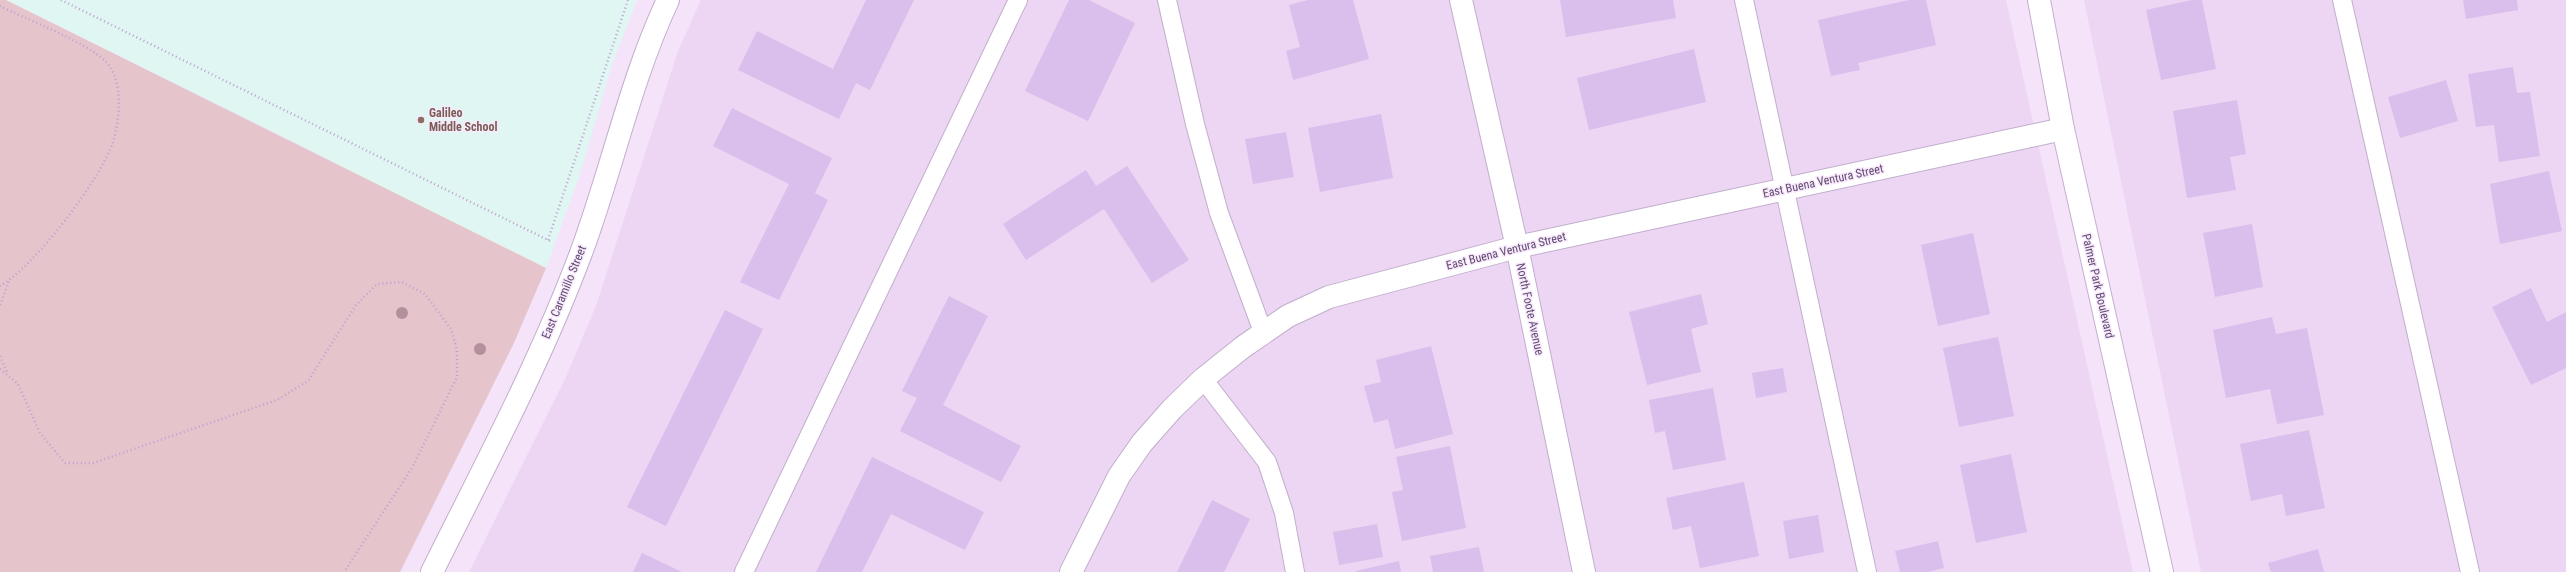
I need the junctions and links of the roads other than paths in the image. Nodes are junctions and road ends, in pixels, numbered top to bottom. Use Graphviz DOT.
graph roads {
  1 [pos="668,0"];
  2 [pos="1018,0"];
  3 [pos="1167,0"];
  4 [pos="1461,0"];
  5 [pos="1744,0"];
  6 [pos="2039,0"];
  7 [pos="2342,0"];
  8 [pos="2063,129"];
  9 [pos="1786,189"];
  10 [pos="1517,247"];
  11 [pos="1264,332"];
  12 [pos="1203,379"];
  13 [pos="432,572"];
  14 [pos="744,572"];
  15 [pos="1071,572"];
  16 [pos="1295,572"];
  17 [pos="1584,572"];
  18 [pos="1867,572"];
  19 [pos="2162,572"];
  20 [pos="2470,572"];
  1 -- 13 [label="street, East Caramillo Street"];
  2 -- 14 [label="lane"];
  3 -- 11 [label="lane"];
  4 -- 10 [label="street, North Foote Avenue"];
  5 -- 9 [label="lane"];
  6 -- 8 [label="street, Palmer Park Boulevard"];
  7 -- 20 [label="lane"];
  8 -- 9 [label="street, East Buena Ventura Street"];
  8 -- 19 [label="street, Palmer Park Boulevard"];
  9 -- 10 [label="street, East Buena Ventura Street"];
  9 -- 18 [label="lane"];
  10 -- 11 [label="street, East Buena Ventura Street"];
  10 -- 17 [label="street, North Foote Avenue"];
  11 -- 12 [label="street, East Buena Ventura Street"];
  12 -- 15 [label="street, East Buena Ventura Street"];
  12 -- 16 [label="lane"];
}
